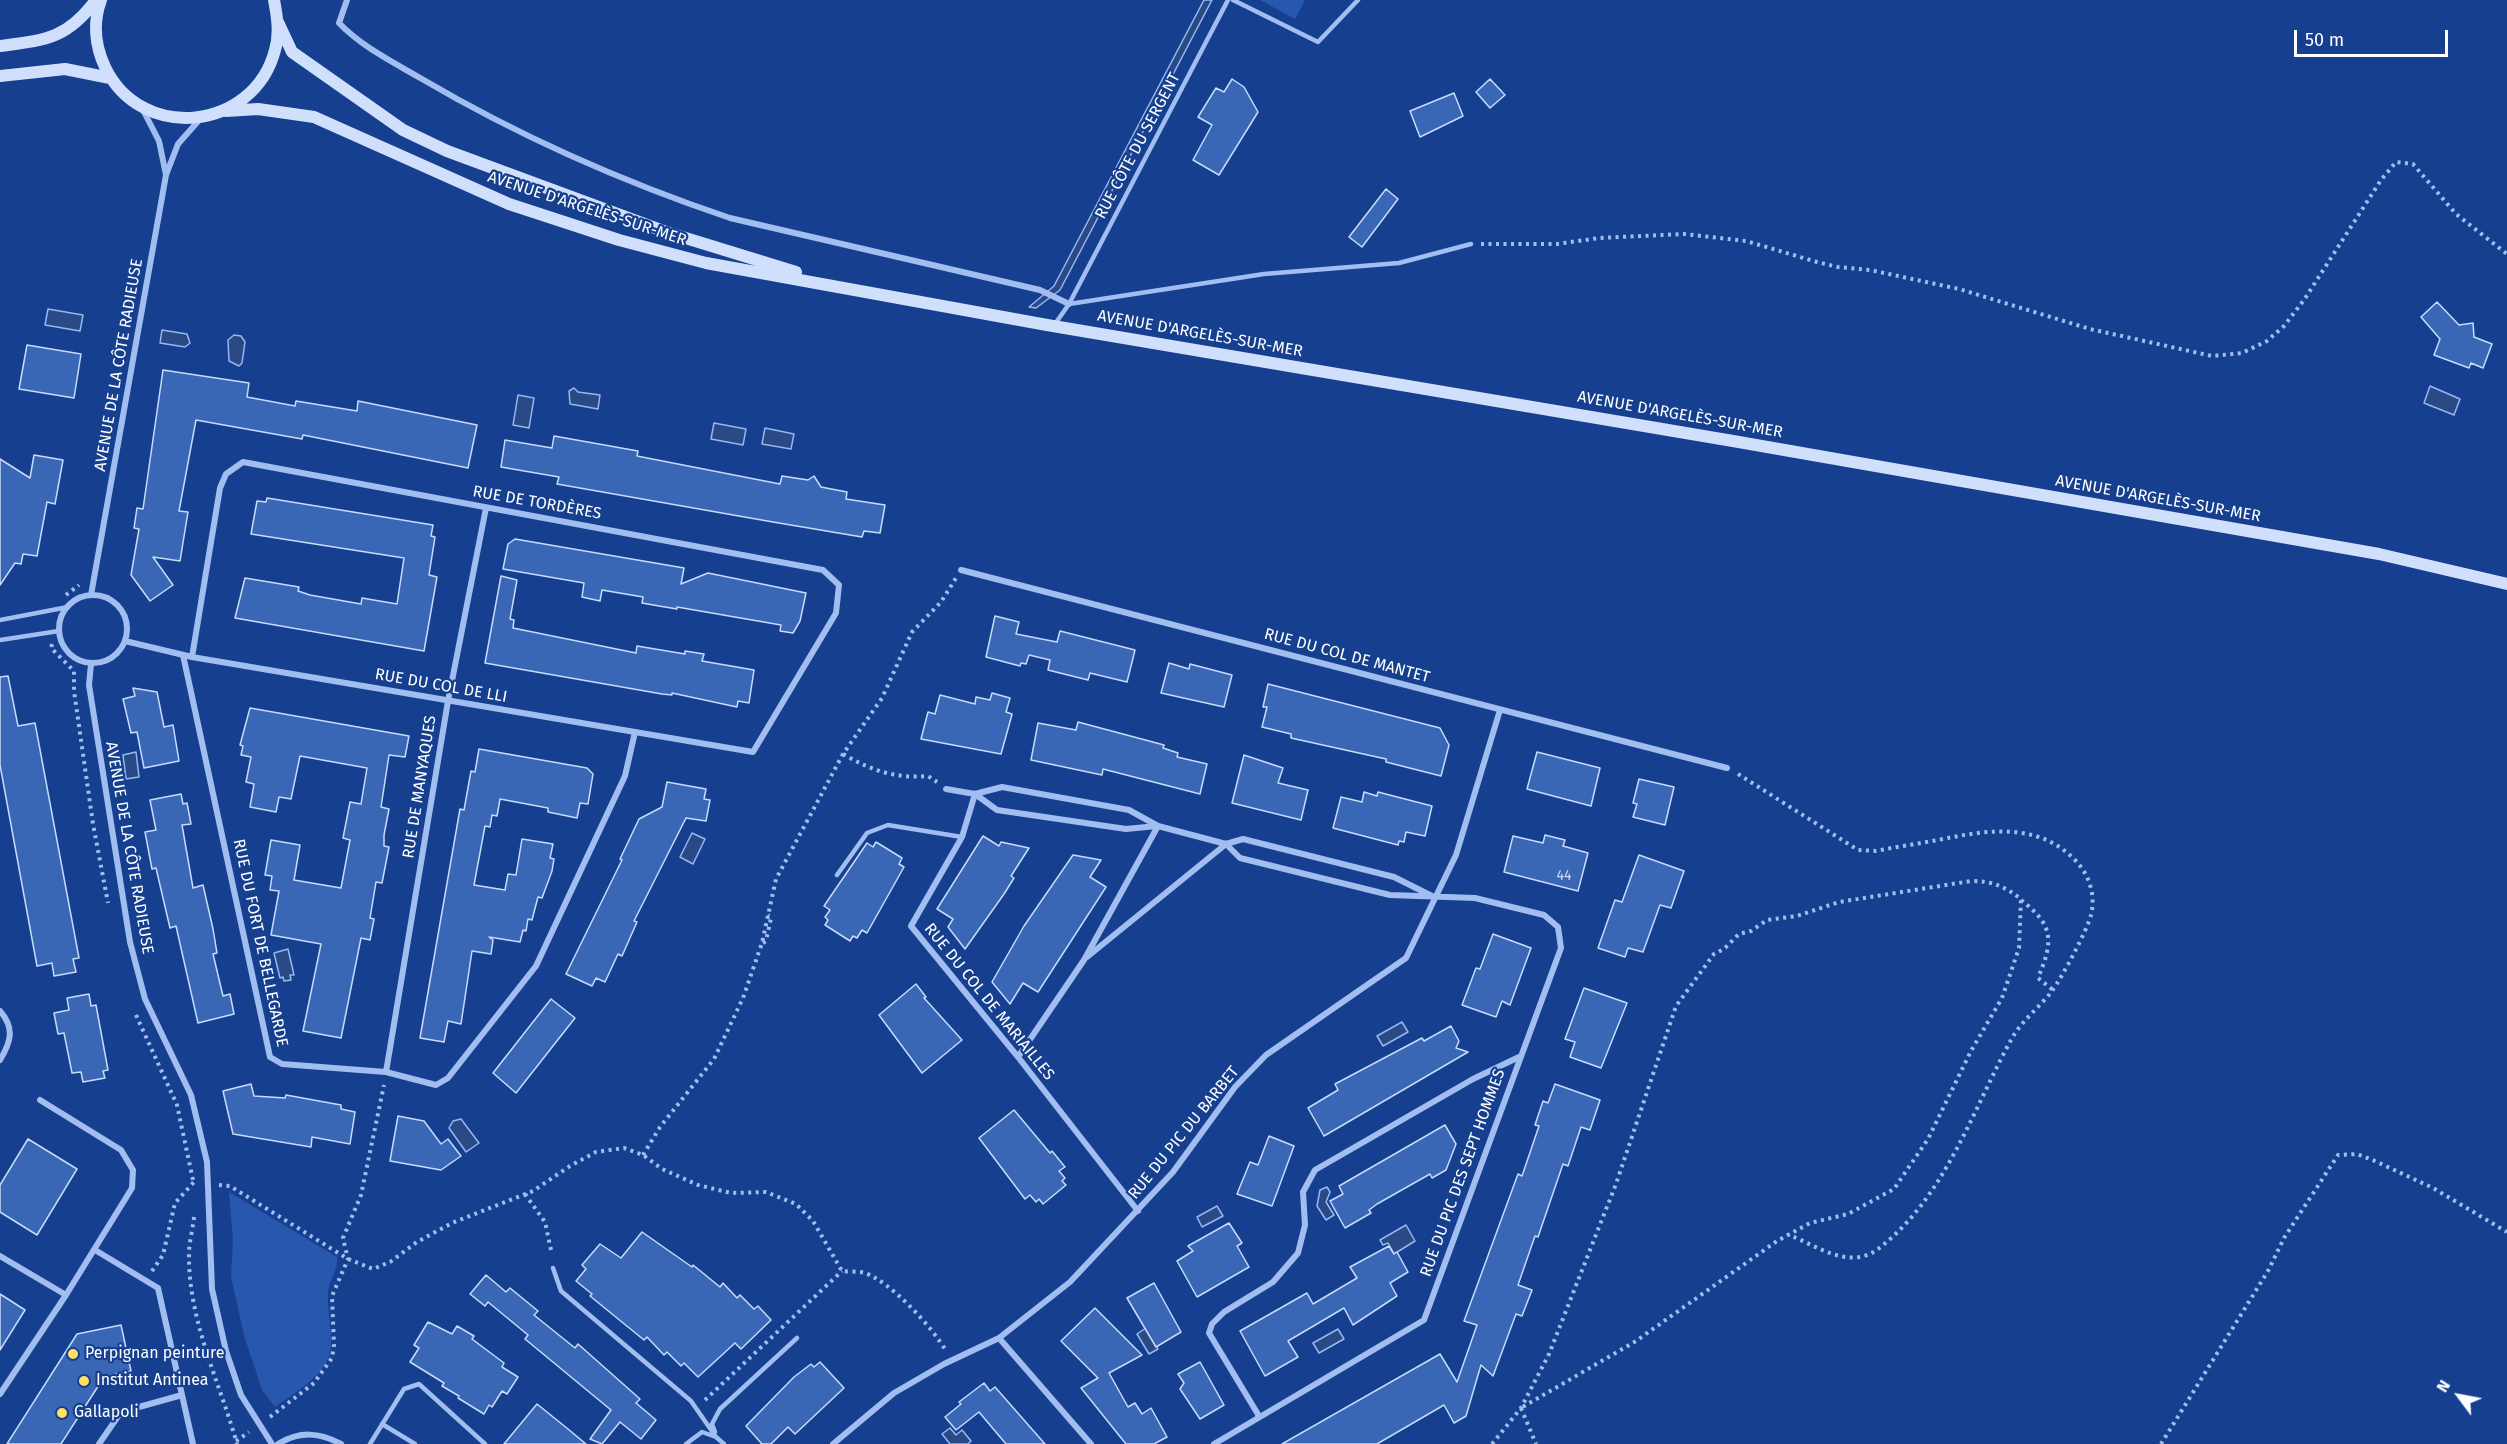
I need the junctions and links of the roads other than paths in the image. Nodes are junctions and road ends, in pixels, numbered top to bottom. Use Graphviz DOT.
graph roads {
  1 [pos="96,0"];
  2 [pos="101,0"];
  3 [pos="274,0"];
  4 [pos="347,0"];
  5 [pos="1228,0"];
  6 [pos="1233,0"];
  7 [pos="1358,0"];
  8 [pos="278,22"];
  9 [pos="0,46"];
  10 [pos="0,75"];
  11 [pos="110,78"];
  12 [pos="142,108"];
  13 [pos="226,111"];
  14 [pos="201,118"];
  15 [pos="166,175"];
  16 [pos="1471,244"];
  17 [pos="845,287"];
  18 [pos="1069,304"];
  19 [pos="1054,326"];
  20 [pos="486,508"];
  21 [pos="961,570"];
  22 [pos="2507,584"];
  23 [pos="92,595"];
  24 [pos="68,607"];
  25 [pos="0,620"];
  26 [pos="57,631"];
  27 [pos="0,639"];
  28 [pos="125,641"];
  29 [pos="183,655"];
  30 [pos="192,657"];
  31 [pos="91,664"];
  32 [pos="447,701"];
  33 [pos="1500,710"];
  34 [pos="635,732"];
  35 [pos="753,752"];
  36 [pos="1727,768"];
  37 [pos="946,789"];
  38 [pos="975,794"];
  39 [pos="1158,826"];
  40 [pos="962,837"];
  41 [pos="1226,844"];
  42 [pos="837,875"];
  43 [pos="1435,898"];
  44 [pos="1084,960"];
  45 [pos="0,1011"];
  46 [pos="1018,1057"];
  47 [pos="1519,1057"];
  48 [pos="0,1060"];
  49 [pos="386,1072"];
  50 [pos="40,1100"];
  51 [pos="1138,1211"];
  52 [pos="95,1250"];
  53 [pos="0,1256"];
  54 [pos="553,1268"];
  55 [pos="66,1295"];
  56 [pos="797,1338"];
  57 [pos="999,1338"];
  58 [pos="0,1394"];
  59 [pos="182,1395"];
  60 [pos="1258,1416"];
  61 [pos="382,1424"];
  62 [pos="717,1437"];
  63 [pos="99,1444"];
  64 [pos="193,1444"];
  65 [pos="272,1444"];
  66 [pos="278,1444"];
  67 [pos="341,1444"];
  68 [pos="370,1444"];
  69 [pos="415,1444"];
  70 [pos="485,1444"];
  71 [pos="686,1444"];
  72 [pos="724,1444"];
  73 [pos="832,1444"];
  74 [pos="1091,1444"];
  75 [pos="1214,1444"];
  1 -- 9 [label="main road"];
  2 -- 11 [label="main road"];
  3 -- 8 [label="main road"];
  4 -- 18 [label="street"];
  5 -- 18 [label="lane, RUE CÔTE DU SERGENT"];
  6 -- 7 [label="lane"];
  8 -- 13 [label="main road"];
  8 -- 17 [label="main road, AVENUE D'ARGELÈS-SUR-MER"];
  10 -- 11 [label="main road"];
  11 -- 12 [label="main road"];
  12 -- 14 [label="main road"];
  12 -- 15 [label="street, AVENUE DE LA CÔTE RADIEUSE"];
  13 -- 14 [label="main road"];
  13 -- 17 [label="main road, AVENUE D'ARGELÈS-SUR-MER"];
  14 -- 15 [label="street, AVENUE DE LA CÔTE RADIEUSE"];
  15 -- 23 [label="street, AVENUE DE LA CÔTE RADIEUSE"];
  16 -- 18 [label="lane"];
  17 -- 19 [label="main road, AVENUE D'ARGELÈS-SUR-MER"];
  18 -- 19 [label="lane, RUE CÔTE DU SERGENT"];
  19 -- 22 [label="main road, AVENUE D'ARGELÈS-SUR-MER"];
  20 -- 30 [label="street, RUE DE TORDÈRES"];
  20 -- 32 [label="street, RUE DE MANYAQUES"];
  20 -- 35 [label="street, RUE DE TORDÈRES"];
  21 -- 33 [label="street, RUE DU COL DE MANTET"];
  23 -- 24 [label="street"];
  23 -- 28 [label="street"];
  24 -- 25 [label="lane"];
  24 -- 26 [label="street"];
  26 -- 27 [label="lane"];
  26 -- 31 [label="street"];
  28 -- 29 [label="street, RUE DU COL DE LLI"];
  28 -- 31 [label="street"];
  29 -- 30 [label="street, RUE DU COL DE LLI"];
  29 -- 49 [label="street, RUE DU FORT DE BELLEGARDE"];
  30 -- 32 [label="street, RUE DU COL DE LLI"];
  31 -- 65 [label="street, AVENUE DE LA CÔTE RADIEUSE"];
  32 -- 34 [label="street, RUE DU COL DE LLI"];
  32 -- 49 [label="street, RUE DE MANYAQUES"];
  33 -- 36 [label="street, RUE DU COL DE MANTET"];
  33 -- 43 [label="street, RUE DU PIC DU BARBET"];
  34 -- 35 [label="street, RUE DU COL DE LLI"];
  34 -- 49 [label="street, RUE DU FORT DE BELLEGARDE"];
  37 -- 38 [label="street"];
  38 -- 39 [label="street"];
  38 -- 39 [label="street"];
  38 -- 40 [label="street, RUE DU COL DE MARIAILLES"];
  39 -- 41 [label="street"];
  39 -- 44 [label="street"];
  40 -- 42 [label="lane"];
  40 -- 46 [label="street, RUE DU COL DE MARIAILLES"];
  41 -- 43 [label="street"];
  41 -- 43 [label="street, RUE DU PIC DES SEPT HOMMES"];
  41 -- 44 [label="street"];
  43 -- 47 [label="street, RUE DU PIC DES SEPT HOMMES"];
  43 -- 51 [label="street, RUE DU PIC DU BARBET"];
  44 -- 46 [label="street"];
  45 -- 48 [label="street"];
  46 -- 51 [label="street, RUE DU COL DE MARIAILLES"];
  47 -- 60 [label="street, RUE DU PIC DES SEPT HOMMES"];
  47 -- 60 [label="street"];
  50 -- 52 [label="street"];
  51 -- 57 [label="street, RUE DU PIC DU BARBET"];
  52 -- 55 [label="street"];
  52 -- 59 [label="street"];
  53 -- 55 [label="street"];
  54 -- 62 [label="lane"];
  55 -- 58 [label="street"];
  56 -- 62 [label="lane"];
  57 -- 73 [label="street, RUE DU PIC DU BARBET"];
  57 -- 74 [label="street"];
  59 -- 63 [label="street"];
  59 -- 64 [label="street"];
  60 -- 75 [label="street, RUE DU PIC DES SEPT HOMMES"];
  61 -- 68 [label="lane"];
  61 -- 69 [label="lane"];
  61 -- 70 [label="lane"];
  62 -- 71 [label="lane"];
  62 -- 72 [label="lane"];
  66 -- 67 [label="street"];
}
